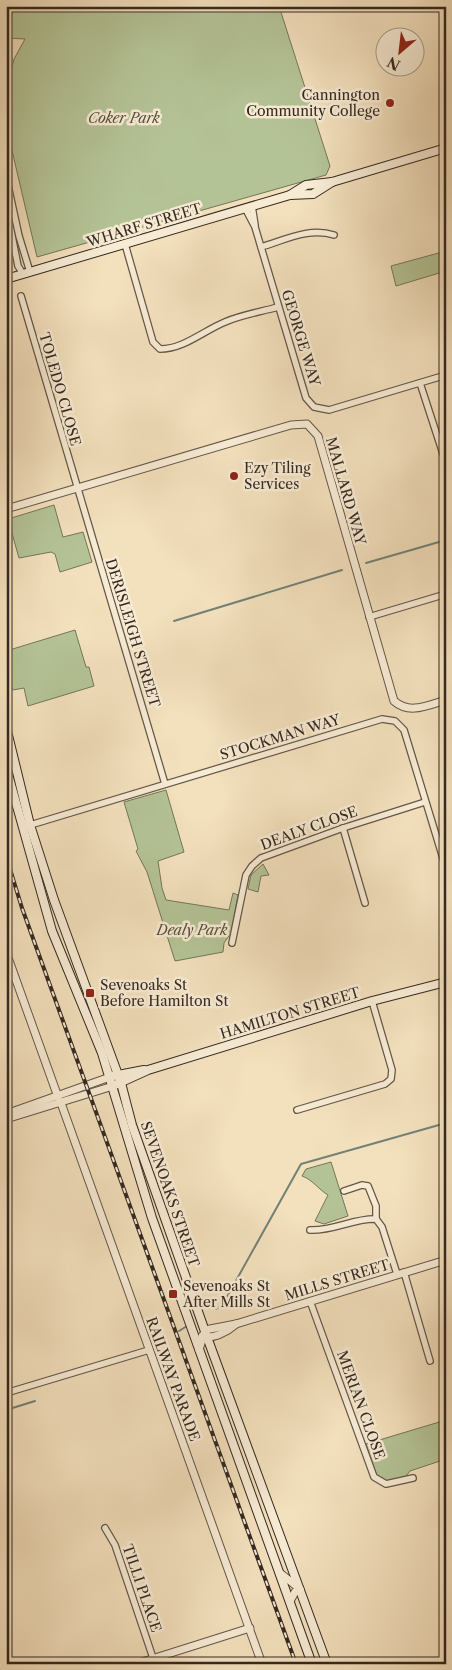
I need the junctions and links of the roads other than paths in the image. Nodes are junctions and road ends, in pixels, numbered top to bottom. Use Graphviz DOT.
graph roads {
  1 [pos="10,6"];
  2 [pos="6,25"];
  3 [pos="446,148"];
  4 [pos="6,176"];
  5 [pos="6,206"];
  6 [pos="249,207"];
  7 [pos="334,234"];
  8 [pos="125,244"];
  9 [pos="261,247"];
  10 [pos="27,273"];
  11 [pos="6,279"];
  12 [pos="22,296"];
  13 [pos="278,306"];
  14 [pos="446,375"];
  15 [pos="420,383"];
  16 [pos="446,463"];
  17 [pos="77,488"];
  18 [pos="6,509"];
  19 [pos="446,594"];
  20 [pos="370,617"];
  21 [pos="446,700"];
  22 [pos="6,727"];
  23 [pos="6,767"];
  24 [pos="165,784"];
  25 [pos="425,802"];
  26 [pos="26,826"];
  27 [pos="343,828"];
  28 [pos="446,868"];
  29 [pos="365,903"];
  30 [pos="232,943"];
  31 [pos="6,952"];
  32 [pos="10,974"];
  33 [pos="444,982"];
  34 [pos="372,1001"];
  35 [pos="115,1080"];
  36 [pos="59,1100"];
  37 [pos="296,1110"];
  38 [pos="6,1114"];
  39 [pos="6,1119"];
  40 [pos="344,1191"];
  41 [pos="376,1219"];
  42 [pos="310,1230"];
  43 [pos="446,1260"];
  44 [pos="400,1273"];
  45 [pos="310,1301"];
  46 [pos="190,1326"];
  47 [pos="205,1334"];
  48 [pos="149,1350"];
  49 [pos="199,1352"];
  50 [pos="430,1360"];
  51 [pos="7,1391"];
  52 [pos="413,1478"];
  53 [pos="105,1528"];
  54 [pos="280,1573"];
  55 [pos="300,1588"];
  56 [pos="290,1601"];
  57 [pos="250,1628"];
  58 [pos="153,1658"];
  59 [pos="136,1664"];
  60 [pos="262,1664"];
  61 [pos="312,1664"];
  62 [pos="327,1664"];
  1 -- 2 [label="street"];
  3 -- 6 [label="main road, WHARF STREET"];
  4 -- 10 [label="street"];
  5 -- 10 [label="street"];
  6 -- 8 [label="main road, WHARF STREET"];
  6 -- 9 [label="street, GEORGE WAY"];
  7 -- 9 [label="street"];
  8 -- 10 [label="main road, WHARF STREET"];
  8 -- 13 [label="street"];
  9 -- 13 [label="street, GEORGE WAY"];
  10 -- 11 [label="main road, WHARF STREET"];
  12 -- 17 [label="street, TOLEDO CLOSE"];
  13 -- 15 [label="street, GEORGE WAY"];
  14 -- 15 [label="street, GEORGE WAY"];
  15 -- 16 [label="street"];
  17 -- 18 [label="street, MALLARD WAY"];
  17 -- 20 [label="street, MALLARD WAY"];
  17 -- 24 [label="street, DERISLEIGH STREET"];
  19 -- 20 [label="street"];
  20 -- 21 [label="street, MALLARD WAY"];
  22 -- 26 [label="main road, SEVENOAKS STREET"];
  23 -- 26 [label="main road, SEVENOAKS STREET"];
  24 -- 25 [label="street, STOCKMAN WAY"];
  24 -- 26 [label="street, STOCKMAN WAY"];
  25 -- 27 [label="street, DEALY CLOSE"];
  25 -- 28 [label="street, STOCKMAN WAY"];
  26 -- 35 [label="main road, SEVENOAKS STREET"];
  26 -- 35 [label="main road, SEVENOAKS STREET"];
  27 -- 29 [label="street"];
  27 -- 30 [label="street, DEALY CLOSE"];
  31 -- 32 [label="street, RAILWAY PARADE"];
  32 -- 36 [label="street, RAILWAY PARADE"];
  33 -- 34 [label="main road, HAMILTON STREET"];
  34 -- 35 [label="main road, HAMILTON STREET"];
  34 -- 37 [label="street"];
  35 -- 36 [label="street, HAMILTON STREET"];
  35 -- 46 [label="main road, SEVENOAKS STREET"];
  35 -- 47 [label="main road, SEVENOAKS STREET"];
  36 -- 38 [label="street, HAMILTON STREET"];
  36 -- 39 [label="street, HAMILTON STREET"];
  36 -- 48 [label="street, RAILWAY PARADE"];
  40 -- 41 [label="street"];
  41 -- 42 [label="street"];
  41 -- 44 [label="street"];
  43 -- 44 [label="street, MILLS STREET"];
  44 -- 45 [label="street, MILLS STREET"];
  44 -- 50 [label="street"];
  45 -- 47 [label="street, MILLS STREET"];
  45 -- 52 [label="street, MERIAN CLOSE"];
  46 -- 47 [label="street"];
  46 -- 49 [label="main road, SEVENOAKS STREET"];
  47 -- 49 [label="street"];
  47 -- 55 [label="main road, SEVENOAKS STREET"];
  48 -- 51 [label="street"];
  48 -- 57 [label="street, RAILWAY PARADE"];
  49 -- 54 [label="main road, SEVENOAKS STREET"];
  53 -- 58 [label="street, TILLI PLACE"];
  54 -- 55 [label="street"];
  54 -- 56 [label="main road, SEVENOAKS STREET"];
  55 -- 56 [label="street"];
  55 -- 62 [label="main road, SEVENOAKS STREET"];
  56 -- 61 [label="main road, SEVENOAKS STREET"];
  57 -- 58 [label="street"];
  57 -- 60 [label="street, RAILWAY PARADE"];
  58 -- 59 [label="street"];
}
